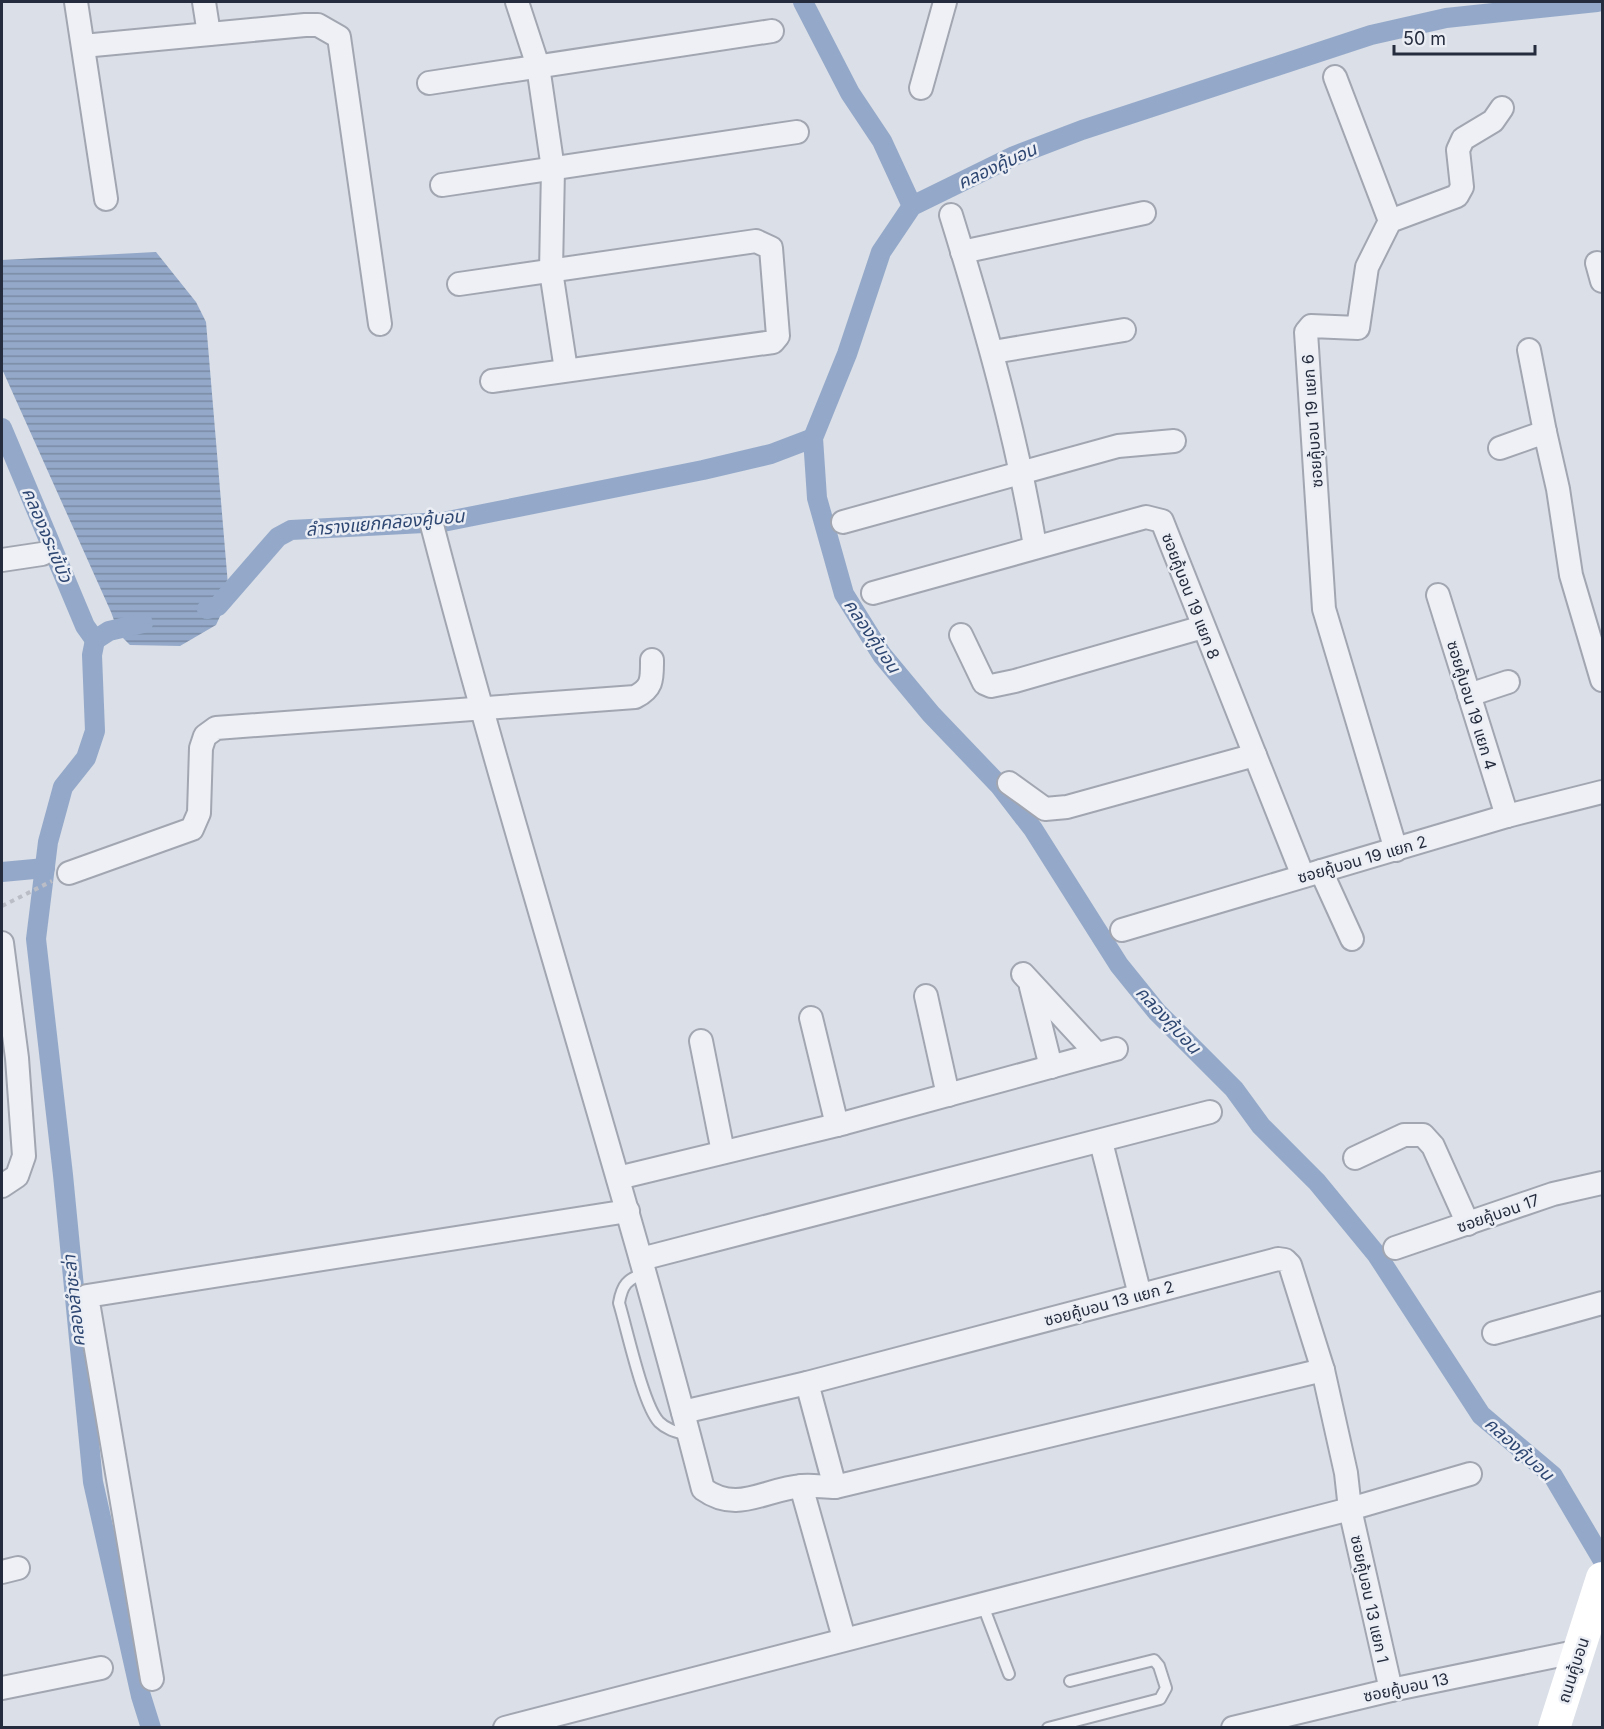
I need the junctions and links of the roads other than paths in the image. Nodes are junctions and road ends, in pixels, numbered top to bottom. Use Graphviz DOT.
graph roads {
  1 [pos="76,2"];
  2 [pos="204,2"];
  3 [pos="517,2"];
  4 [pos="945,2"];
  5 [pos="772,31"];
  6 [pos="208,34"];
  7 [pos="83,46"];
  8 [pos="538,66"];
  9 [pos="1335,77"];
  10 [pos="429,83"];
  11 [pos="921,88"];
  12 [pos="1502,108"];
  13 [pos="797,132"];
  14 [pos="553,169"];
  15 [pos="442,185"];
  16 [pos="106,199"];
  17 [pos="1144,213"];
  18 [pos="951,215"];
  19 [pos="1390,220"];
  20 [pos="962,252"];
  21 [pos="551,271"];
  22 [pos="459,285"];
  23 [pos="380,324"];
  24 [pos="1124,330"];
  25 [pos="1529,350"];
  26 [pos="993,352"];
  27 [pos="566,370"];
  28 [pos="492,381"];
  29 [pos="1545,432"];
  30 [pos="1174,441"];
  31 [pos="1500,448"];
  32 [pos="1023,473"];
  33 [pos="843,522"];
  34 [pos="432,525"];
  35 [pos="1035,546"];
  36 [pos="42,554"];
  37 [pos="2,560"];
  38 [pos="873,593"];
  39 [pos="1438,595"];
  40 [pos="1203,627"];
  41 [pos="961,635"];
  42 [pos="652,660"];
  43 [pos="1602,680"];
  44 [pos="1508,682"];
  45 [pos="1469,695"];
  46 [pos="480,710"];
  47 [pos="1255,755"];
  48 [pos="1009,783"];
  49 [pos="1602,792"];
  50 [pos="1507,816"];
  51 [pos="1396,850"];
  52 [pos="69,873"];
  53 [pos="1312,873"];
  54 [pos="1122,930"];
  55 [pos="1352,939"];
  56 [pos="2,943"];
  57 [pos="926,996"];
  58 [pos="811,1018"];
  59 [pos="700,1041"];
  60 [pos="9,1060"];
  61 [pos="1051,1066"];
  62 [pos="948,1095"];
  63 [pos="1210,1112"];
  64 [pos="837,1125"];
  65 [pos="1101,1142"];
  66 [pos="723,1152"];
  67 [pos="1355,1158"];
  68 [pos="618,1178"];
  69 [pos="1602,1183"];
  70 [pos="2,1185"];
  71 [pos="628,1211"];
  72 [pos="1468,1224"];
  73 [pos="1395,1248"];
  74 [pos="643,1266"];
  75 [pos="1140,1295"];
  76 [pos="1602,1303"];
  77 [pos="1494,1333"];
  78 [pos="1323,1370"];
  79 [pos="807,1383"];
  80 [pos="683,1413"];
  81 [pos="689,1435"];
  82 [pos="1470,1474"];
  83 [pos="801,1486"];
  84 [pos="835,1487"];
  85 [pos="1350,1509"];
  86 [pos="1600,1585"];
  87 [pos="982,1603"];
  88 [pos="844,1638"];
  89 [pos="1580,1651"];
  90 [pos="101,1668"];
  91 [pos="1009,1674"];
  92 [pos="152,1679"];
  93 [pos="1070,1681"];
  94 [pos="2,1688"];
  95 [pos="1391,1689"];
  96 [pos="505,1728"];
  97 [pos="1048,1728"];
  98 [pos="1233,1728"];
  99 [pos="1554,1728"];
  1 -- 7 [label="street"];
  2 -- 6 [label="street"];
  3 -- 8 [label="street"];
  4 -- 11 [label="street"];
  5 -- 8 [label="street"];
  6 -- 7 [label="street"];
  6 -- 23 [label="street"];
  7 -- 16 [label="street"];
  8 -- 10 [label="street"];
  8 -- 14 [label="street"];
  9 -- 19 [label="street"];
  12 -- 19 [label="street"];
  13 -- 14 [label="street"];
  14 -- 15 [label="street"];
  14 -- 21 [label="street"];
  17 -- 20 [label="street"];
  18 -- 20 [label="street"];
  19 -- 51 [label="street, ซอยคู้บอน 19 แยก 6"];
  20 -- 26 [label="street"];
  21 -- 22 [label="street"];
  21 -- 27 [label="street"];
  21 -- 27 [label="street"];
  24 -- 26 [label="street"];
  25 -- 29 [label="street"];
  26 -- 32 [label="street"];
  27 -- 28 [label="street"];
  29 -- 31 [label="street"];
  29 -- 43 [label="street"];
  30 -- 32 [label="street"];
  32 -- 33 [label="street"];
  32 -- 35 [label="street"];
  34 -- 46 [label="street"];
  35 -- 38 [label="street"];
  35 -- 40 [label="street, ซอยคู้บอน 19 แยก 8"];
  36 -- 37 [label="street"];
  39 -- 45 [label="street, ซอยคู้บอน 19 แยก 4"];
  40 -- 41 [label="street"];
  40 -- 47 [label="street, ซอยคู้บอน 19 แยก 8"];
  42 -- 46 [label="street"];
  44 -- 45 [label="street"];
  45 -- 50 [label="street, ซอยคู้บอน 19 แยก 4"];
  46 -- 52 [label="street"];
  46 -- 68 [label="street"];
  47 -- 48 [label="street"];
  47 -- 53 [label="street, ซอยคู้บอน 19 แยก 8"];
  49 -- 50 [label="street, ซอยคู้บอน 19 แยก 2"];
  50 -- 51 [label="street, ซอยคู้บอน 19 แยก 2"];
  51 -- 53 [label="street, ซอยคู้บอน 19 แยก 2"];
  53 -- 54 [label="street, ซอยคู้บอน 19 แยก 2"];
  53 -- 55 [label="street, ซอยคู้บอน 19 แยก 8"];
  56 -- 60 [label="street"];
  57 -- 62 [label="street"];
  58 -- 64 [label="street"];
  59 -- 66 [label="street"];
  60 -- 70 [label="street"];
  61 -- 61 [label="street"];
  61 -- 62 [label="street"];
  62 -- 64 [label="street"];
  63 -- 65 [label="street"];
  64 -- 66 [label="street"];
  65 -- 74 [label="street"];
  65 -- 75 [label="street"];
  66 -- 68 [label="street"];
  67 -- 72 [label="street"];
  68 -- 71 [label="street"];
  69 -- 72 [label="street, ซอยคู้บอน 17"];
  71 -- 74 [label="street"];
  71 -- 92 [label="street"];
  72 -- 73 [label="street, ซอยคู้บอน 17"];
  74 -- 80 [label="street"];
  74 -- 81 [label="lane"];
  75 -- 78 [label="street, ซอยคู้บอน 13 แยก 2"];
  75 -- 79 [label="street, ซอยคู้บอน 13 แยก 2"];
  76 -- 77 [label="street"];
  78 -- 84 [label="street"];
  78 -- 85 [label="street, ซอยคู้บอน 13 แยก 2"];
  79 -- 80 [label="street, ซอยคู้บอน 13 แยก 2"];
  79 -- 84 [label="street"];
  80 -- 81 [label="street"];
  81 -- 83 [label="street"];
  82 -- 85 [label="street"];
  83 -- 84 [label="street"];
  83 -- 88 [label="street"];
  85 -- 87 [label="street"];
  85 -- 95 [label="street, ซอยคู้บอน 13 แยก 1"];
  86 -- 89 [label="main road, ถนนคู้บอน"];
  87 -- 88 [label="street"];
  87 -- 91 [label="lane"];
  88 -- 96 [label="street"];
  89 -- 95 [label="street, ซอยคู้บอน 13"];
  89 -- 99 [label="main road, ถนนคู้บอน"];
  90 -- 94 [label="street"];
  93 -- 97 [label="lane"];
  95 -- 98 [label="street, ซอยคู้บอน 13"];
}
